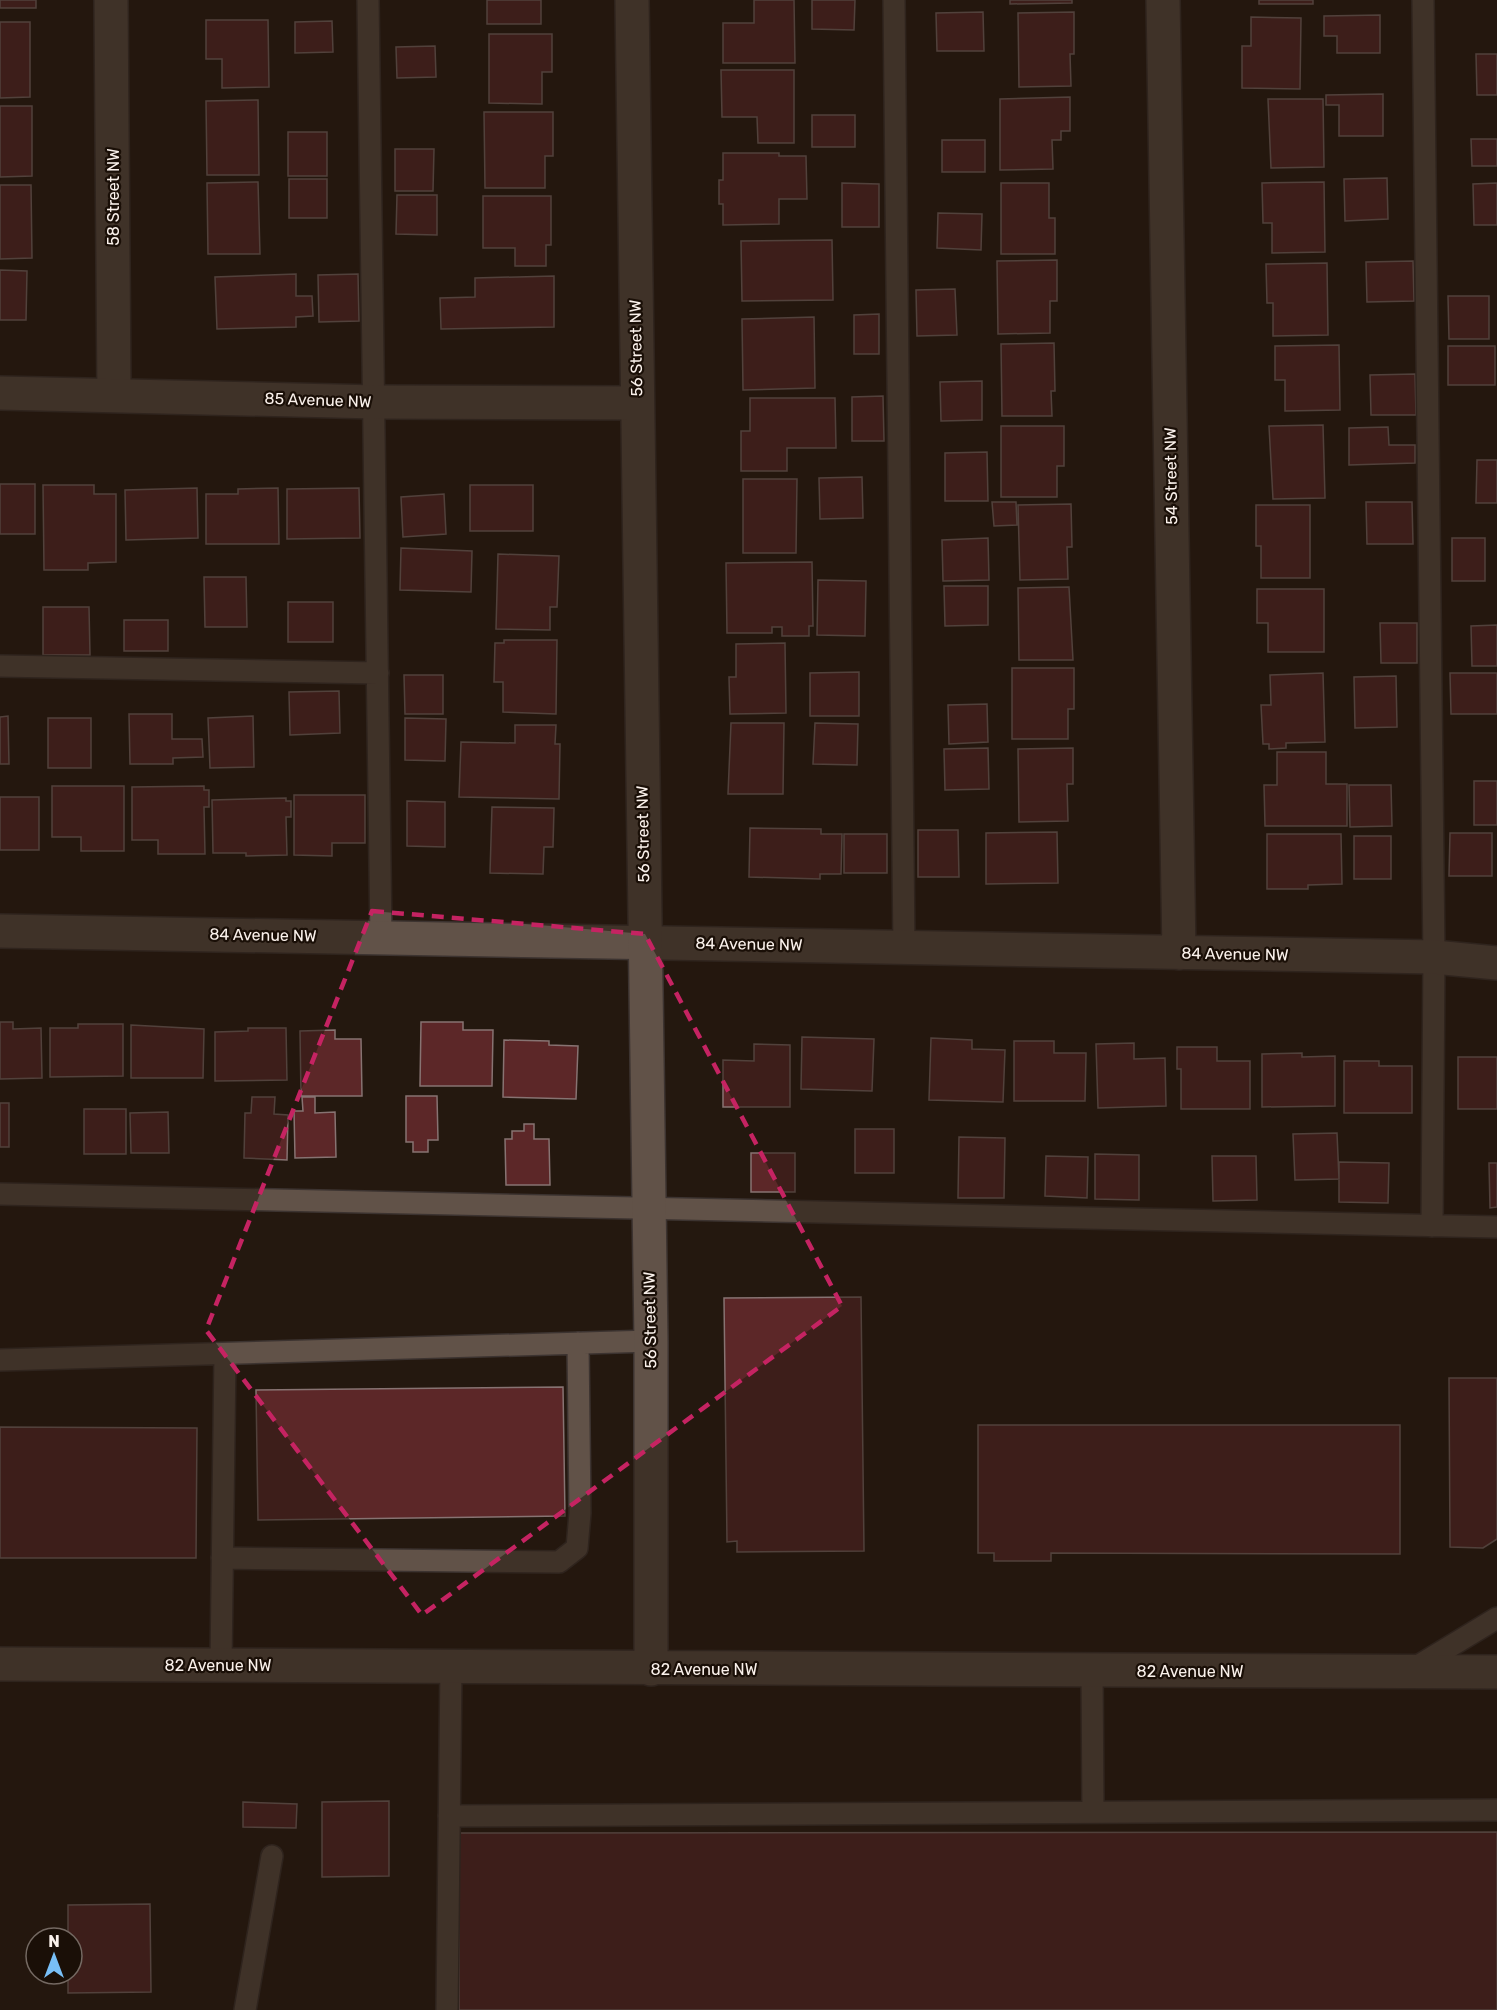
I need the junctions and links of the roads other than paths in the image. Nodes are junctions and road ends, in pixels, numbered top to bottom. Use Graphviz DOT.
graph roads {
  1 [pos="111,0"];
  2 [pos="368,0"];
  3 [pos="632,0"];
  4 [pos="894,0"];
  5 [pos="1163,0"];
  6 [pos="1423,0"];
  7 [pos="0,393"];
  8 [pos="114,394"];
  9 [pos="375,402"];
  10 [pos="636,403"];
  11 [pos="0,666"];
  12 [pos="378,673"];
  13 [pos="0,931"];
  14 [pos="381,938"];
  15 [pos="644,942"];
  16 [pos="904,948"];
  17 [pos="1179,953"];
  18 [pos="1434,957"];
  19 [pos="1497,963"];
  20 [pos="0,1194"];
  21 [pos="648,1206"];
  22 [pos="1432,1226"];
  23 [pos="1497,1227"];
  24 [pos="651,1341"];
  25 [pos="578,1343"];
  26 [pos="225,1354"];
  27 [pos="0,1360"];
  28 [pos="222,1558"];
  29 [pos="1497,1618"];
  30 [pos="0,1664"];
  31 [pos="221,1665"];
  32 [pos="451,1667"];
  33 [pos="651,1669"];
  34 [pos="1092,1671"];
  35 [pos="1408,1672"];
  36 [pos="1497,1672"];
  37 [pos="1497,1810"];
  38 [pos="1093,1812"];
  39 [pos="449,1816"];
  40 [pos="272,1856"];
  41 [pos="244,2010"];
  42 [pos="447,2010"];
  1 -- 8 [label="street, 58 Street NW"];
  2 -- 9 [label="lane"];
  3 -- 10 [label="street, 56 Street NW"];
  4 -- 16 [label="lane"];
  5 -- 17 [label="street, 54 Street NW"];
  6 -- 18 [label="lane"];
  7 -- 8 [label="street, 85 Avenue NW"];
  8 -- 9 [label="street, 85 Avenue NW"];
  9 -- 10 [label="street, 85 Avenue NW"];
  9 -- 12 [label="lane"];
  10 -- 15 [label="street, 56 Street NW"];
  11 -- 12 [label="lane"];
  12 -- 14 [label="lane"];
  13 -- 14 [label="street, 84 Avenue NW"];
  14 -- 15 [label="street, 84 Avenue NW"];
  15 -- 16 [label="street, 84 Avenue NW"];
  15 -- 21 [label="street, 56 Street NW"];
  16 -- 17 [label="street, 84 Avenue NW"];
  17 -- 18 [label="street, 84 Avenue NW"];
  18 -- 19 [label="street, 84 Avenue NW"];
  18 -- 22 [label="lane"];
  20 -- 21 [label="lane"];
  21 -- 22 [label="lane"];
  21 -- 24 [label="street, 56 Street NW"];
  22 -- 23 [label="lane"];
  24 -- 25 [label="lane"];
  24 -- 33 [label="street, 56 Street NW"];
  25 -- 26 [label="lane"];
  25 -- 28 [label="lane"];
  26 -- 27 [label="lane"];
  26 -- 28 [label="lane"];
  28 -- 31 [label="lane"];
  29 -- 35 [label="lane"];
  30 -- 31 [label="street, 82 Avenue NW"];
  31 -- 32 [label="street, 82 Avenue NW"];
  32 -- 33 [label="street, 82 Avenue NW"];
  32 -- 39 [label="lane"];
  33 -- 34 [label="street, 82 Avenue NW"];
  34 -- 35 [label="street, 82 Avenue NW"];
  34 -- 38 [label="lane"];
  35 -- 36 [label="street, 82 Avenue NW"];
  37 -- 38 [label="lane"];
  38 -- 39 [label="lane"];
  39 -- 42 [label="lane"];
  40 -- 41 [label="lane"];
}
